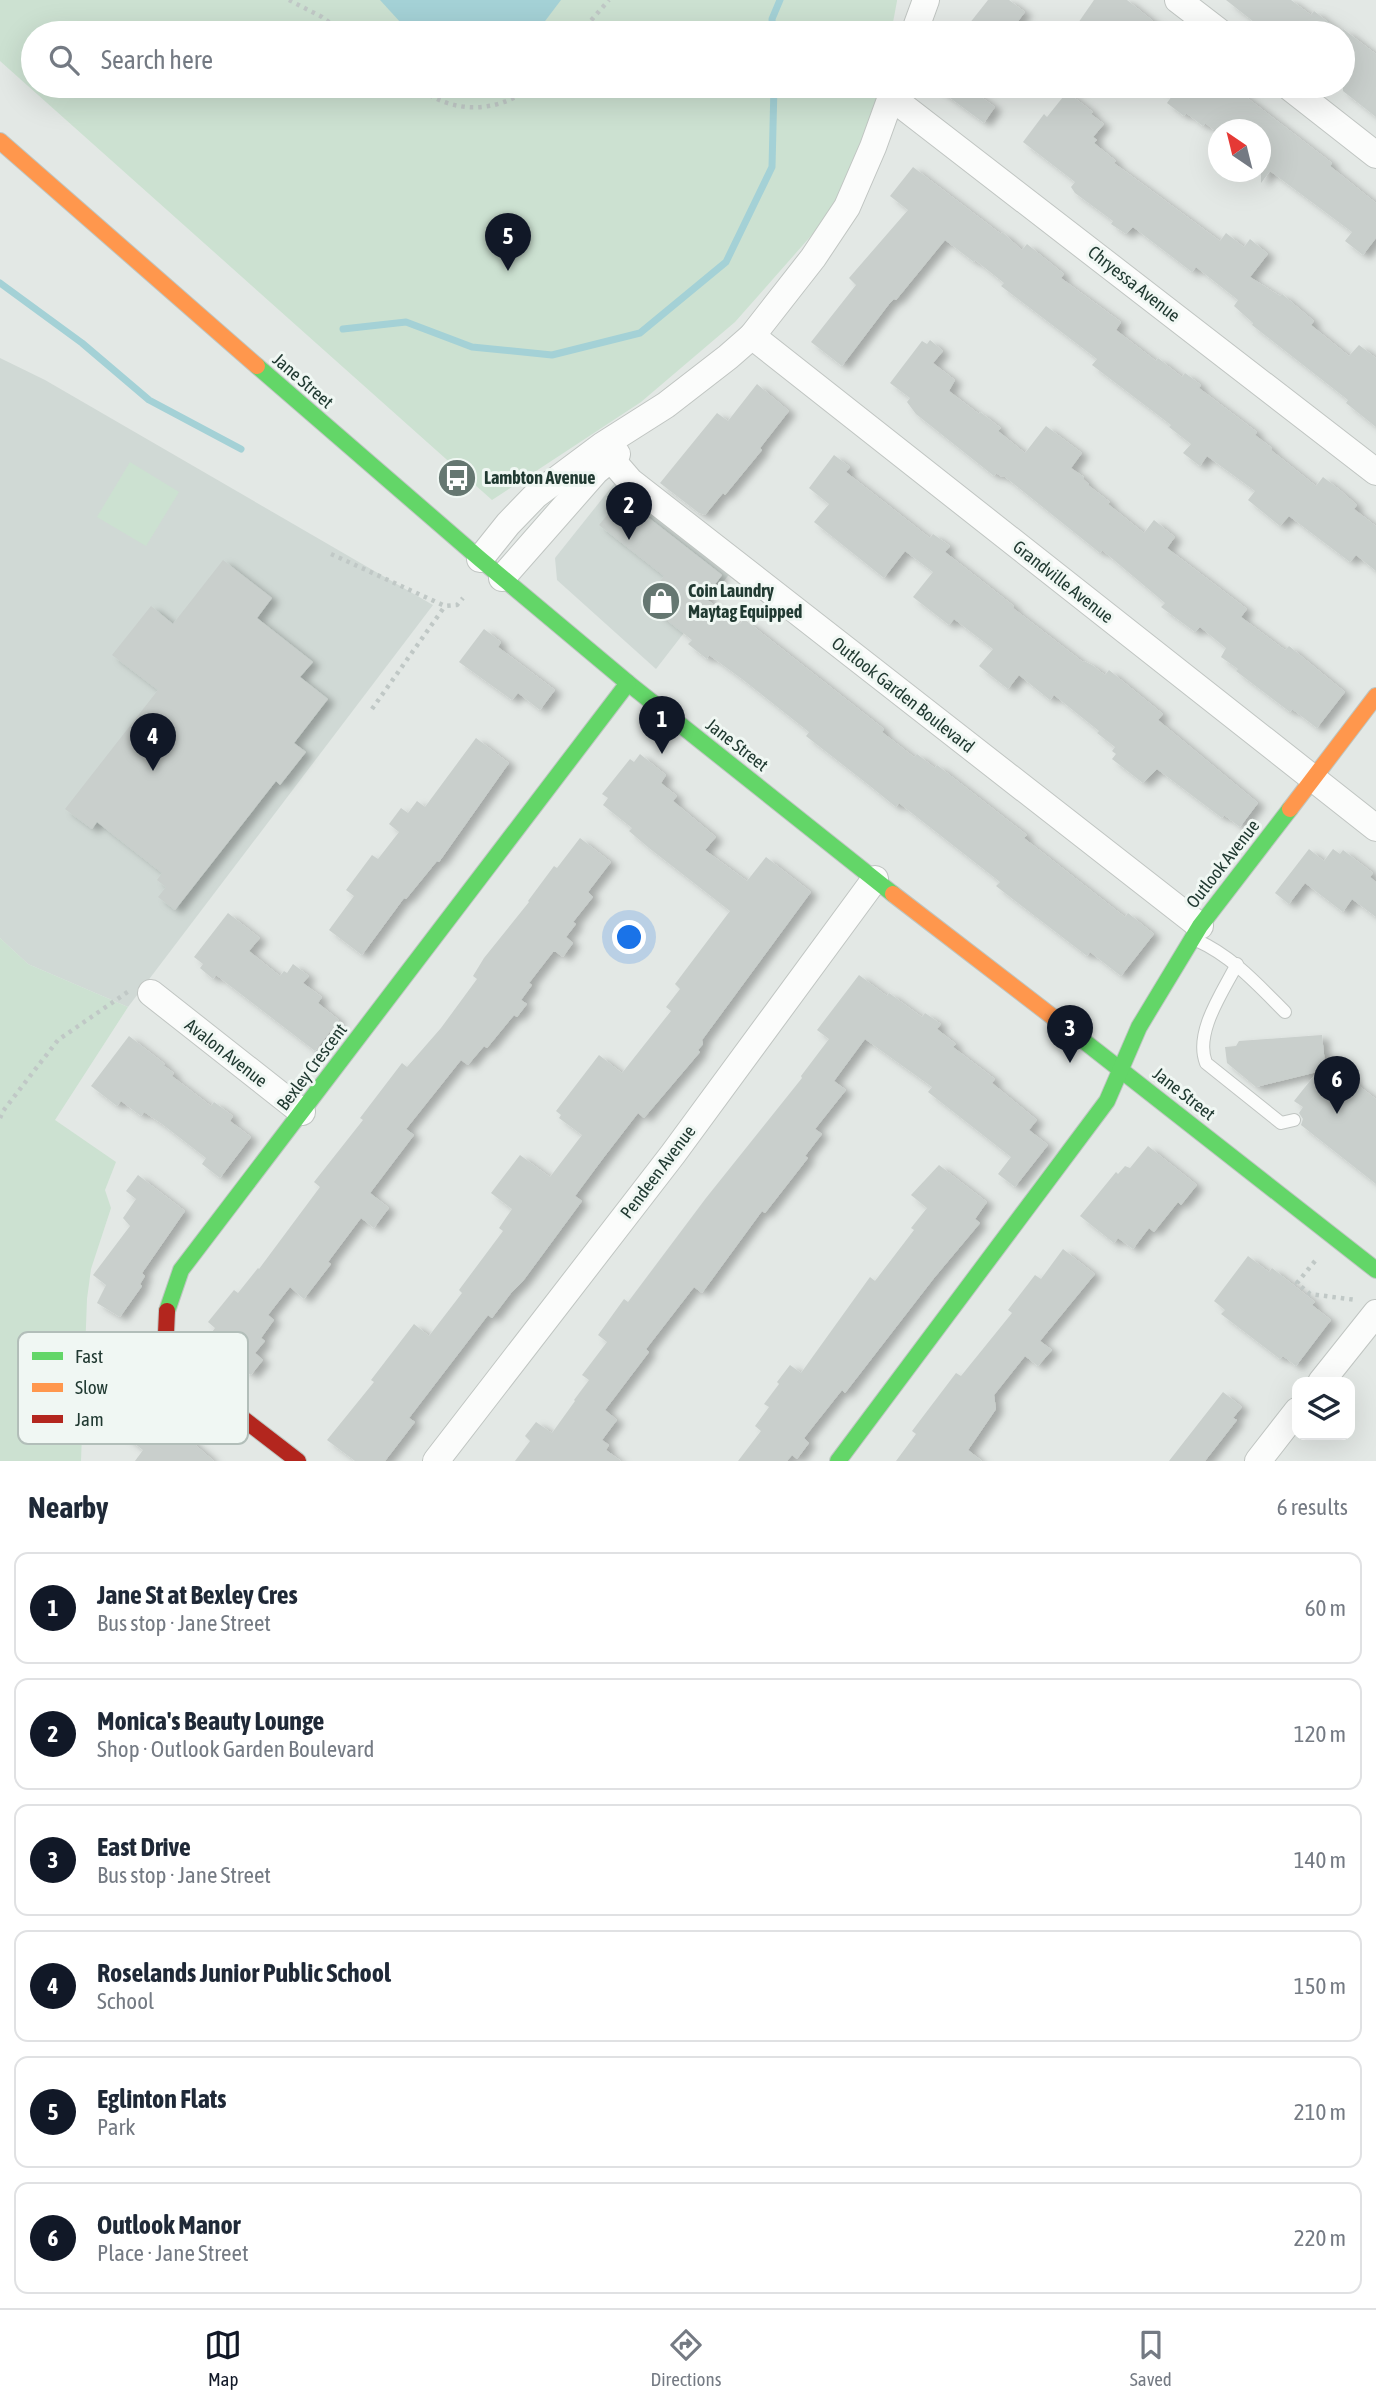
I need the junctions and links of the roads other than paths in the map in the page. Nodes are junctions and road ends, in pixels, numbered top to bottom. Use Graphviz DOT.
graph roads {
  1 [pos="926,0"];
  2 [pos="1178,0"];
  3 [pos="918,21"];
  4 [pos="1205,21"];
  5 [pos="890,98"];
  6 [pos="902,98"];
  7 [pos="1303,98"];
  8 [pos="0,141"];
  9 [pos="1376,155"];
  10 [pos="752,335"];
  11 [pos="666,405"];
  12 [pos="611,459"];
  13 [pos="1376,472"];
  14 [pos="480,559"];
  15 [pos="502,578"];
  16 [pos="628,683"];
  17 [pos="1376,696"];
  18 [pos="1313,779"];
  19 [pos="1376,828"];
  20 [pos="875,879"];
  21 [pos="1196,932"];
  22 [pos="1237,964"];
  23 [pos="151,993"];
  24 [pos="1285,1012"];
  25 [pos="1121,1069"];
  26 [pos="302,1112"];
  27 [pos="1294,1120"];
  28 [pos="1376,1270"];
  29 [pos="1367,1306"];
  30 [pos="166,1332"];
  31 [pos="1324,1377"];
  32 [pos="1292,1417"];
  33 [pos="248,1422"];
  34 [pos="298,1461"];
  35 [pos="436,1461"];
  36 [pos="838,1461"];
  37 [pos="1258,1461"];
  1 -- 3 [label="street"];
  2 -- 4 [label="street"];
  5 -- 10 [label="street"];
  6 -- 13 [label="street, Chryessa Avenue"];
  7 -- 9 [label="street"];
  8 -- 14 [label="street, Jane Street"];
  10 -- 11 [label="street"];
  10 -- 18 [label="street, Grandville Avenue"];
  11 -- 12 [label="street"];
  11 -- 14 [label="street"];
  12 -- 15 [label="street"];
  12 -- 21 [label="street, Outlook Garden Boulevard"];
  14 -- 15 [label="street, Jane Street"];
  15 -- 16 [label="street, Jane Street"];
  16 -- 20 [label="street, Jane Street"];
  16 -- 26 [label="street, Bexley Crescent"];
  17 -- 18 [label="street, Outlook Avenue"];
  18 -- 19 [label="street, Grandville Avenue"];
  18 -- 21 [label="street, Outlook Avenue"];
  20 -- 25 [label="street, Jane Street"];
  20 -- 35 [label="street, Pendeen Avenue"];
  21 -- 22 [label="lane"];
  21 -- 25 [label="street, Outlook Avenue"];
  22 -- 24 [label="lane"];
  22 -- 27 [label="lane"];
  23 -- 26 [label="street, Avalon Avenue"];
  25 -- 28 [label="street, Jane Street"];
  25 -- 36 [label="street, Outlook Avenue"];
  26 -- 30 [label="street, Bexley Crescent"];
  29 -- 31 [label="street"];
  32 -- 37 [label="street"];
  33 -- 34 [label="street, Bexley Crescent"];
}
